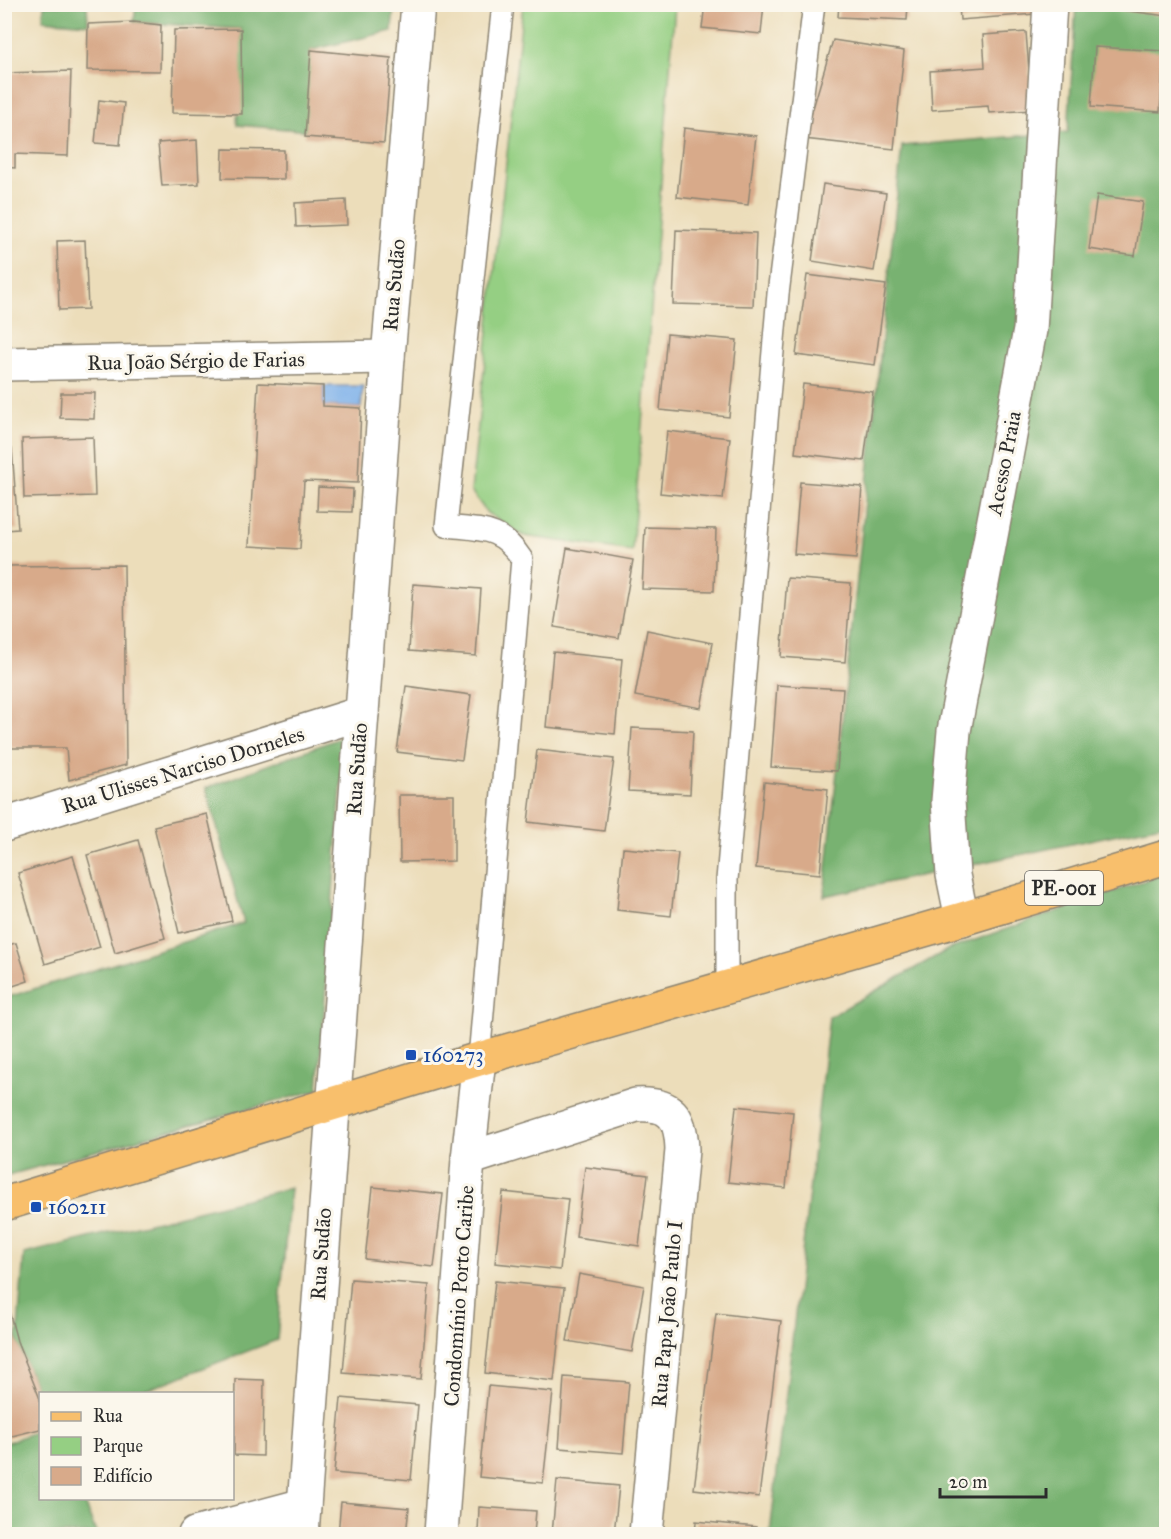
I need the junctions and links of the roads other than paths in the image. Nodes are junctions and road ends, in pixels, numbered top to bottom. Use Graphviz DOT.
graph roads {
  1 [pos="418,4"];
  2 [pos="503,4"];
  3 [pos="814,4"];
  4 [pos="1050,4"];
  5 [pos="388,357"];
  6 [pos="4,364"];
  7 [pos="362,713"];
  8 [pos="4,825"];
  9 [pos="1167,857"];
  10 [pos="962,919"];
  11 [pos="727,987"];
  12 [pos="478,1059"];
  13 [pos="332,1104"];
  14 [pos="468,1159"];
  15 [pos="4,1204"];
  16 [pos="303,1520"];
  17 [pos="195,1534"];
  18 [pos="441,1534"];
  19 [pos="646,1534"];
  1 -- 5 [label="street, Rua Sudão"];
  2 -- 12 [label="lane"];
  3 -- 11 [label="lane"];
  4 -- 10 [label="street, Acesso Praia"];
  5 -- 6 [label="street, Rua João Sérgio de Farias"];
  5 -- 7 [label="street, Rua Sudão"];
  7 -- 8 [label="street, Rua Ulisses Narciso Dorneles"];
  7 -- 13 [label="street, Rua Sudão"];
  9 -- 10 [label="main road, PE-001"];
  10 -- 11 [label="main road, PE-001"];
  11 -- 12 [label="main road, PE-001"];
  12 -- 13 [label="main road, PE-001"];
  12 -- 14 [label="street, Condomínio Porto Caribe"];
  13 -- 15 [label="main road, PE-001"];
  13 -- 16 [label="street, Rua Sudão"];
  14 -- 18 [label="street, Condomínio Porto Caribe"];
  14 -- 19 [label="street, Rua Papa João Paulo I"];
  16 -- 17 [label="street"];
}
